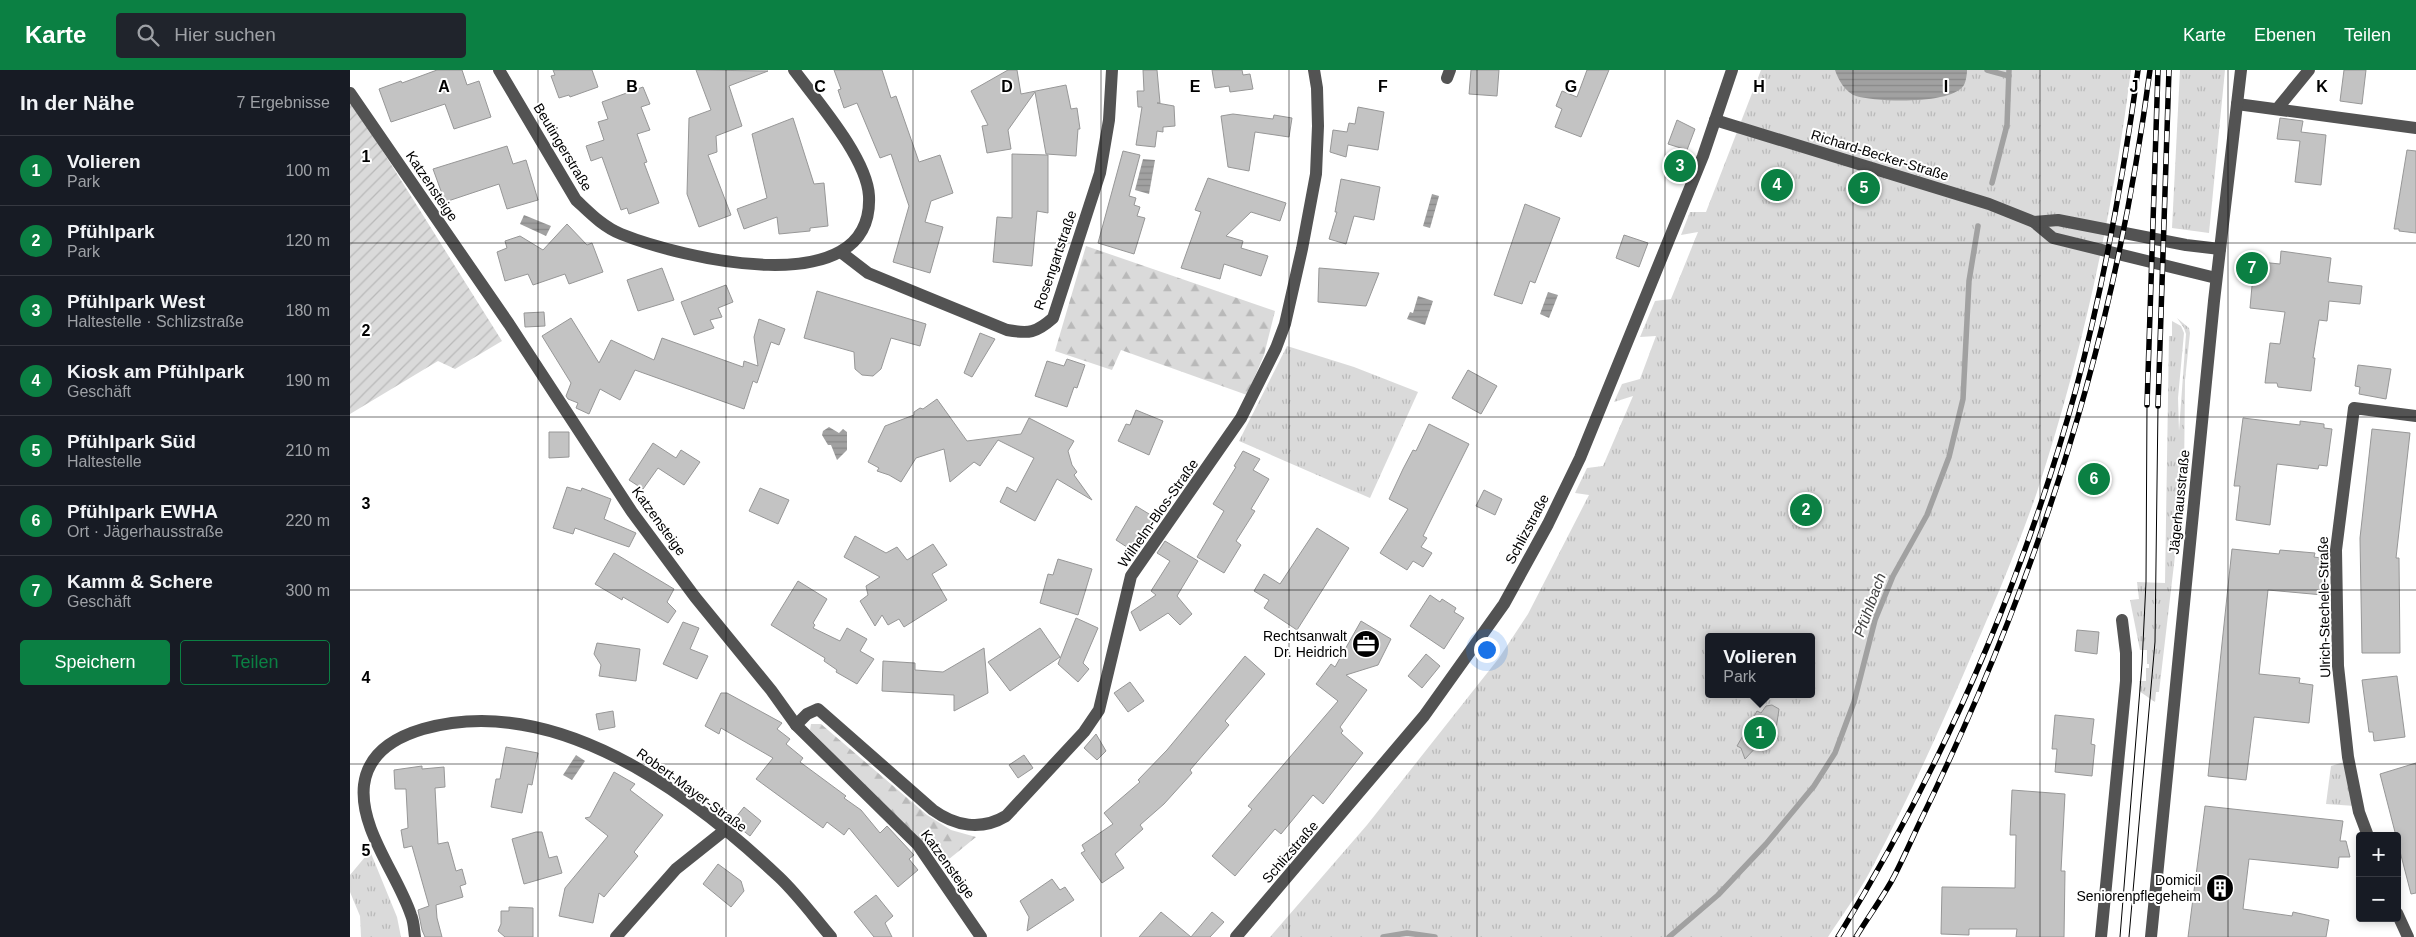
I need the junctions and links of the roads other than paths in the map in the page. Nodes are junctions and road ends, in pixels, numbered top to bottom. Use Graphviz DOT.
graph roads {
  1 [pos="500,70"];
  2 [pos="794,70"];
  3 [pos="1112,70"];
  4 [pos="1314,70"];
  5 [pos="1732,70"];
  6 [pos="2241,70"];
  7 [pos="2309,70"];
  8 [pos="350,93"];
  9 [pos="2237,104"];
  10 [pos="2277,109"];
  11 [pos="1715,120"];
  12 [pos="2416,128"];
  13 [pos="2034,222"];
  14 [pos="2220,249"];
  15 [pos="842,253"];
  16 [pos="2216,278"];
  17 [pos="2416,416"];
  18 [pos="2122,620"];
  19 [pos="796,725"];
  20 [pos="725,830"];
  21 [pos="2366,832"];
  22 [pos="2401,921"];
  23 [pos="415,937"];
  24 [pos="616,937"];
  25 [pos="831,937"];
  26 [pos="981,937"];
  27 [pos="1236,937"];
  28 [pos="2100,937"];
  29 [pos="2151,937"];
  30 [pos="2408,937"];
  1 -- 15 [label="street, Beutingerstraße"];
  2 -- 15 [label="street"];
  3 -- 15 [label="street, Rosengartstraße"];
  4 -- 19 [label="street, Wilhelm-Blos-Straße"];
  5 -- 11 [label="street, Schlizstraße"];
  6 -- 9 [label="street, Jägerhausstraße"];
  7 -- 10 [label="street"];
  8 -- 19 [label="street, Katzensteige"];
  9 -- 10 [label="street"];
  9 -- 14 [label="street, Jägerhausstraße"];
  10 -- 12 [label="street"];
  11 -- 13 [label="street, Richard-Becker-Straße"];
  11 -- 27 [label="street, Schlizstraße"];
  13 -- 14 [label="street, Richard-Becker-Straße"];
  13 -- 16 [label="street, Richard-Becker-Straße"];
  14 -- 16 [label="street, Jägerhausstraße"];
  16 -- 29 [label="street, Jägerhausstraße"];
  17 -- 21 [label="street, Ulrich-Stechele-Straße"];
  18 -- 28 [label="street"];
  19 -- 26 [label="street, Katzensteige"];
  20 -- 23 [label="street, Robert-Mayer-Straße"];
  20 -- 24 [label="street"];
  20 -- 25 [label="street, Robert-Mayer-Straße"];
  22 -- 30 [label="street"];
}
